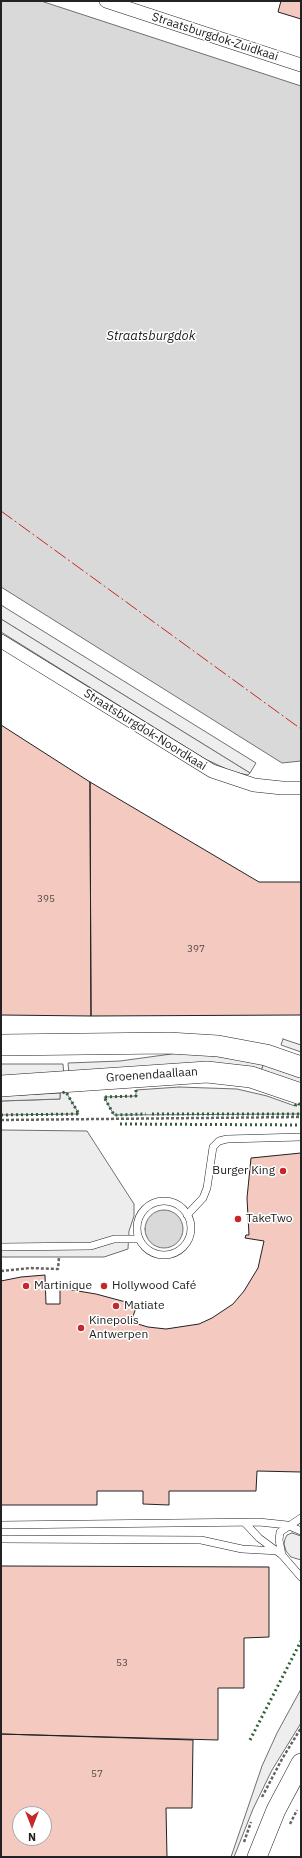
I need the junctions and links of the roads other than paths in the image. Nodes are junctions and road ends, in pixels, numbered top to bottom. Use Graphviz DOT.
graph roads {
  1 [pos="106,1"];
  2 [pos="301,65"];
  3 [pos="1,641"];
  4 [pos="301,788"];
  5 [pos="1,1046"];
  6 [pos="301,1067"];
  7 [pos="1,1086"];
  8 [pos="301,1094"];
  9 [pos="301,1137"];
  10 [pos="187,1215"];
  11 [pos="138,1239"];
  12 [pos="1,1247"];
  13 [pos="301,1518"];
  14 [pos="245,1523"];
  15 [pos="1,1525"];
  16 [pos="288,1525"];
  17 [pos="301,1531"];
  18 [pos="1,1539"];
  19 [pos="280,1553"];
  20 [pos="300,1574"];
  21 [pos="301,1763"];
  22 [pos="257,1857"];
  1 -- 2 [label="street, Straatsburgdok-Zuidkaai"];
  3 -- 4 [label="street, Straatsburgdok-Noordkaai"];
  5 -- 6 [label="main road"];
  7 -- 8 [label="main road, Groenendaallaan"];
  9 -- 10 [label="lane"];
  10 -- 11 [label="lane"];
  10 -- 11 [label="lane"];
  11 -- 12 [label="lane"];
  13 -- 16 [label="lane"];
  14 -- 15 [label="lane"];
  14 -- 16 [label="lane"];
  14 -- 19 [label="lane"];
  16 -- 17 [label="lane"];
  16 -- 19 [label="lane"];
  18 -- 19 [label="lane"];
  19 -- 20 [label="lane"];
  21 -- 22 [label="street"];
}
